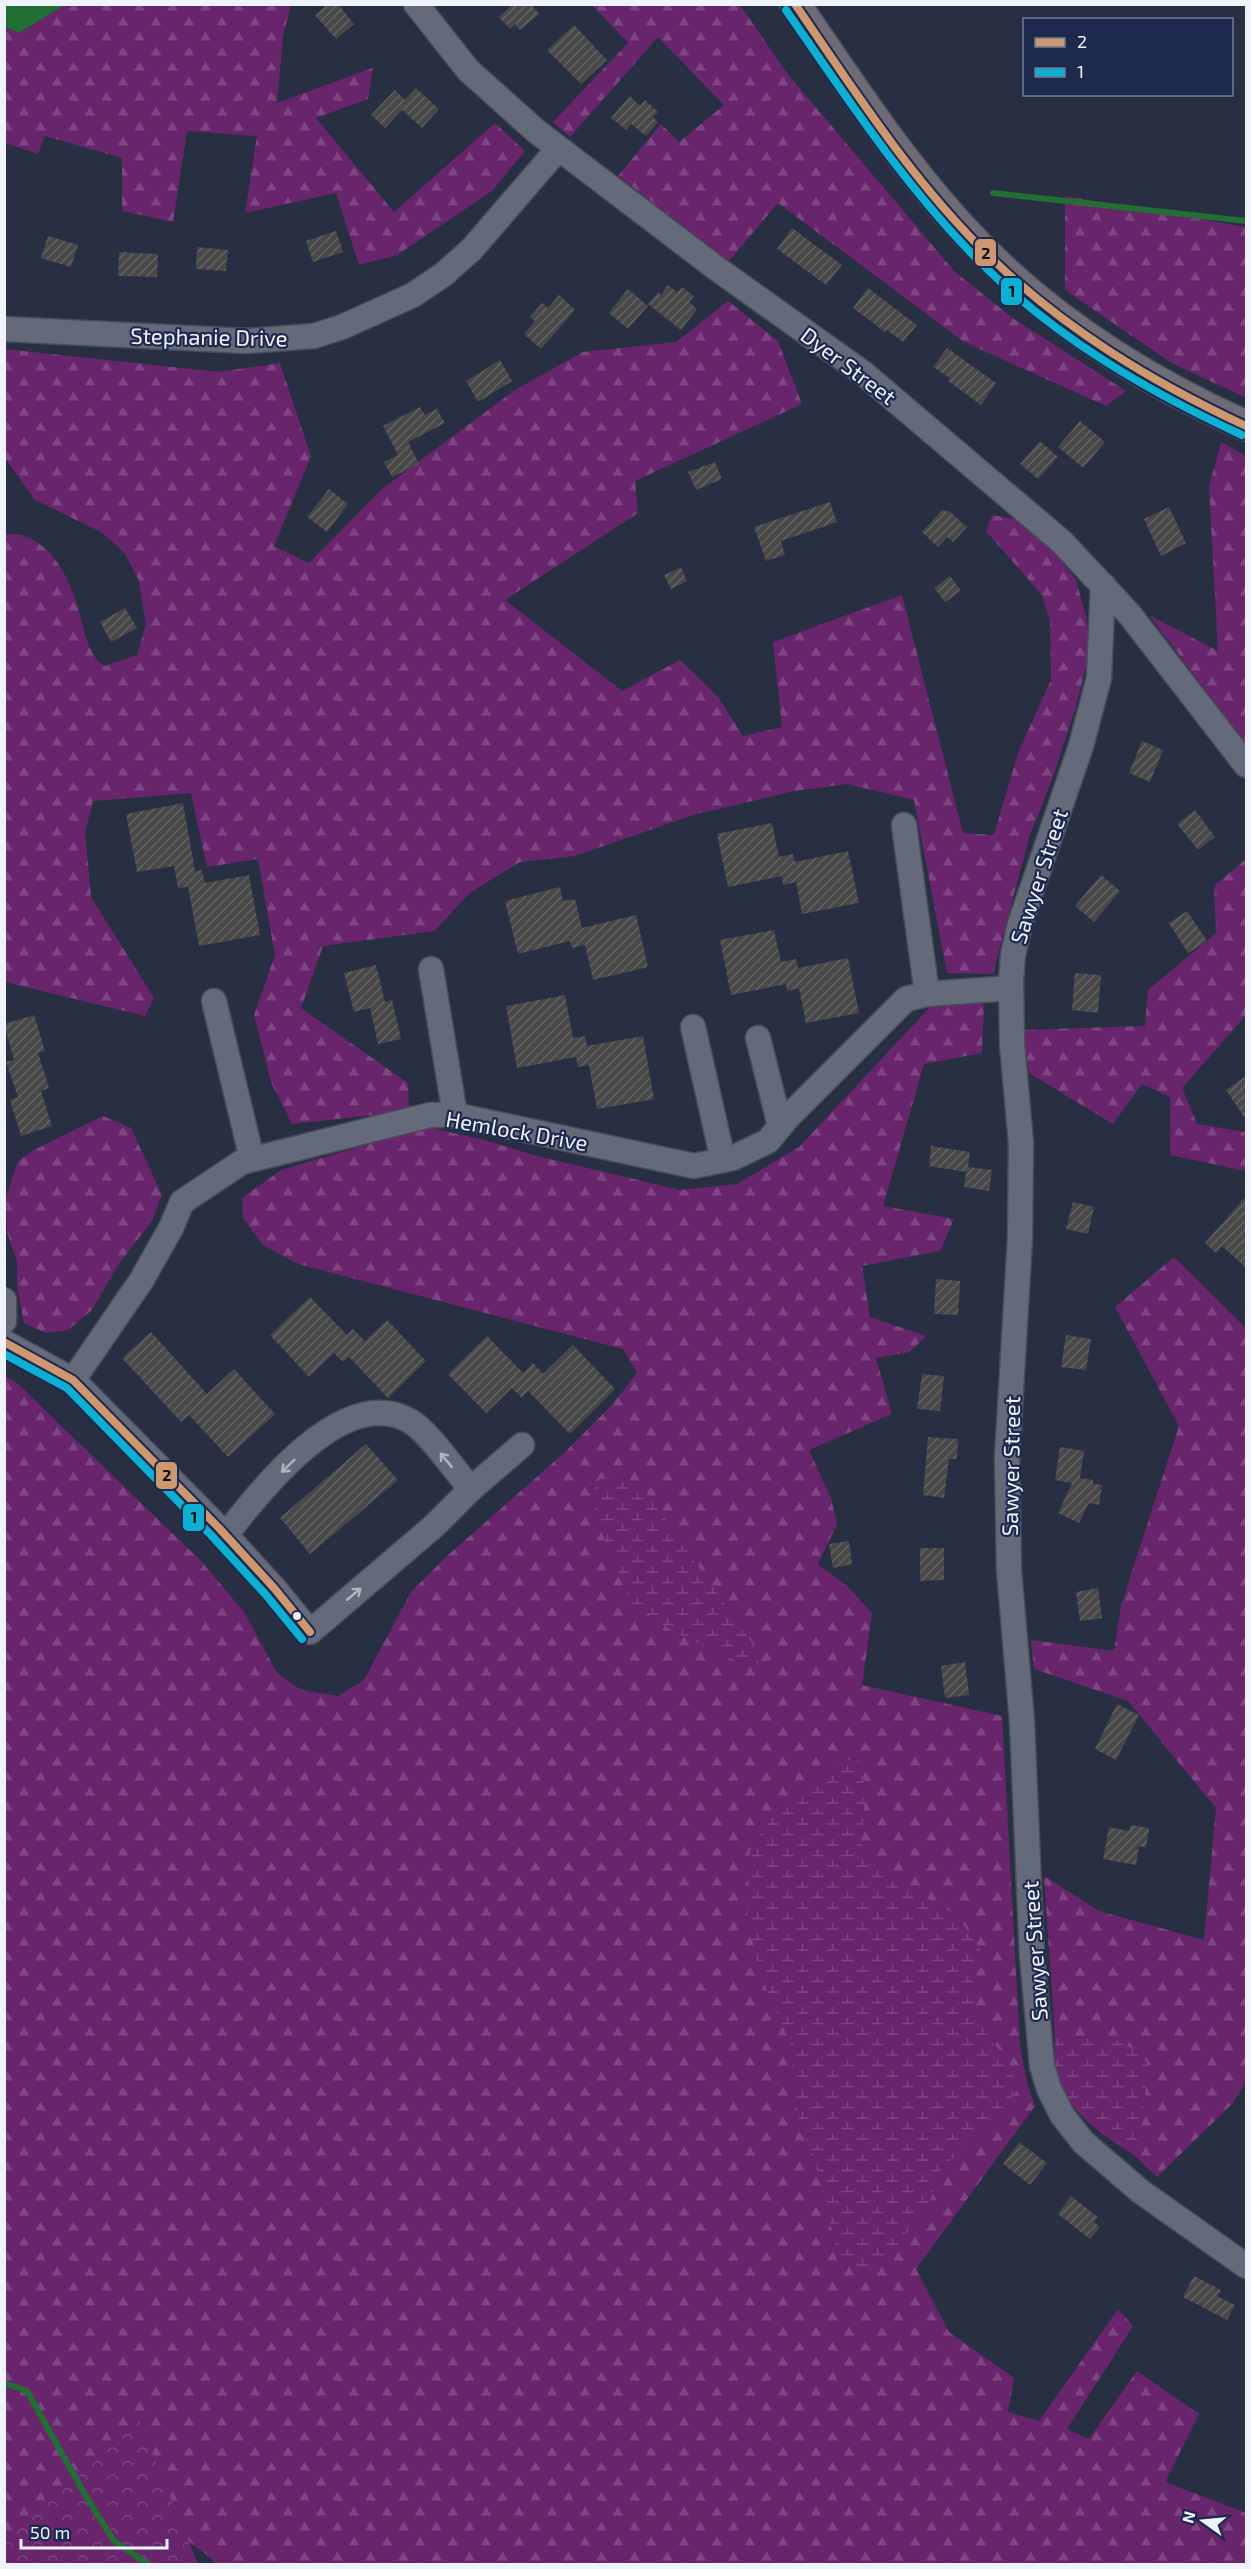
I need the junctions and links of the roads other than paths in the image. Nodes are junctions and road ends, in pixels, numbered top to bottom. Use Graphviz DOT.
graph roads {
  1 [pos="416,4"];
  2 [pos="795,4"];
  3 [pos="558,148"];
  4 [pos="4,329"];
  5 [pos="1246,426"];
  6 [pos="1102,585"];
  7 [pos="1246,765"];
  8 [pos="904,825"];
  9 [pos="431,969"];
  10 [pos="1011,988"];
  11 [pos="927,994"];
  12 [pos="214,1001"];
  13 [pos="693,1027"];
  14 [pos="758,1038"];
  15 [pos="455,1115"];
  16 [pos="780,1126"];
  17 [pos="252,1159"];
  18 [pos="723,1160"];
  19 [pos="4,1300"];
  20 [pos="4,1321"];
  21 [pos="4,1342"];
  22 [pos="73,1380"];
  23 [pos="522,1445"];
  24 [pos="471,1490"];
  25 [pos="226,1535"];
  26 [pos="1246,2266"];
  1 -- 3 [label="street, Dyer Street"];
  2 -- 5 [label="main road"];
  3 -- 4 [label="street, Stephanie Drive"];
  3 -- 6 [label="street, Dyer Street"];
  6 -- 7 [label="street, Dyer Street"];
  6 -- 10 [label="street, Sawyer Street"];
  8 -- 11 [label="street"];
  9 -- 15 [label="street"];
  10 -- 11 [label="street, Hemlock Drive"];
  10 -- 26 [label="street, Sawyer Street"];
  11 -- 16 [label="street, Hemlock Drive"];
  12 -- 17 [label="street"];
  13 -- 18 [label="street"];
  14 -- 16 [label="street"];
  15 -- 17 [label="street, Hemlock Drive"];
  15 -- 18 [label="street, Hemlock Drive"];
  16 -- 18 [label="street, Hemlock Drive"];
  17 -- 22 [label="street, Hemlock Drive"];
  19 -- 20 [label="street"];
  21 -- 22 [label="street"];
  22 -- 25 [label="street"];
  23 -- 24 [label="street"];
  24 -- 25 [label="street, one-way"];
  25 -- 24 [label="street, one-way"];
}
